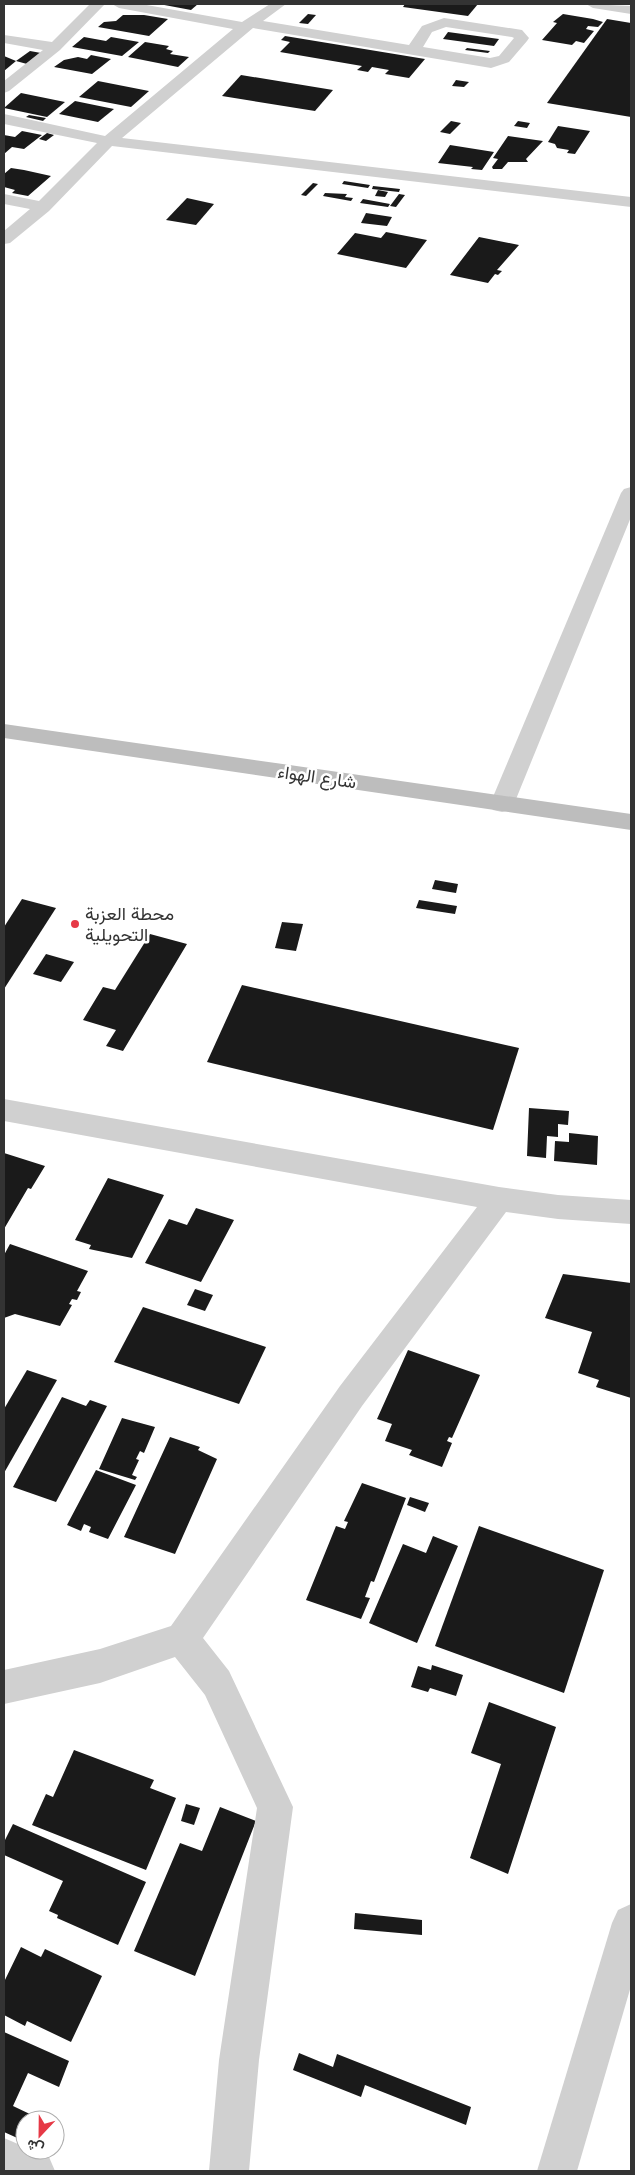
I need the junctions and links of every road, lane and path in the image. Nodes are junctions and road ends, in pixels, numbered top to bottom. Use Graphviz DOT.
graph roads {
  1 [pos="98,4"];
  2 [pos="119,4"];
  3 [pos="279,4"];
  4 [pos="593,4"];
  5 [pos="631,10"];
  6 [pos="247,25"];
  7 [pos="4,39"];
  8 [pos="55,47"];
  9 [pos="413,51"];
  10 [pos="4,88"];
  11 [pos="4,119"];
  12 [pos="108,141"];
  13 [pos="4,199"];
  14 [pos="631,202"];
  15 [pos="43,207"];
  16 [pos="4,239"];
  17 [pos="631,493"];
  18 [pos="4,732"];
  19 [pos="502,804"];
  20 [pos="631,822"];
  21 [pos="4,1110"];
  22 [pos="498,1199"];
  23 [pos="631,1212"];
  24 [pos="182,1639"];
  25 [pos="5,1689"];
  26 [pos="631,1923"];
  27 [pos="4,2158"];
  28 [pos="35,2171"];
  29 [pos="229,2171"];
  30 [pos="557,2171"];
  1 -- 8 [label="street"];
  2 -- 6 [label="street"];
  3 -- 6 [label="street"];
  4 -- 5 [label="street"];
  6 -- 9 [label="street"];
  6 -- 12 [label="street"];
  7 -- 8 [label="street"];
  8 -- 10 [label="street"];
  9 -- 9 [label="street"];
  11 -- 12 [label="street"];
  12 -- 14 [label="street"];
  12 -- 15 [label="street"];
  13 -- 15 [label="street"];
  15 -- 16 [label="street"];
  17 -- 19 [label="street"];
  18 -- 19 [label="street, شارع الهواء"];
  19 -- 20 [label="street, شارع الهواء"];
  21 -- 22 [label="street"];
  22 -- 23 [label="street"];
  22 -- 24 [label="street"];
  24 -- 25 [label="street"];
  24 -- 29 [label="street"];
  26 -- 30 [label="street"];
  27 -- 28 [label="street"];
}
